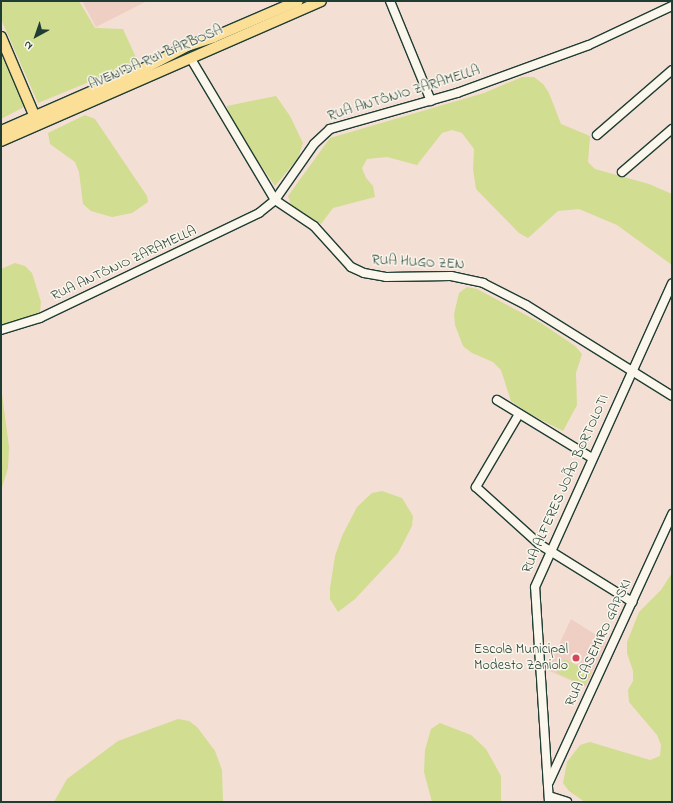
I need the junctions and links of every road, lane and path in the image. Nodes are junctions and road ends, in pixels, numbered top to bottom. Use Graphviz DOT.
graph roads {
  1 [pos="298,1"];
  2 [pos="321,1"];
  3 [pos="390,1"];
  4 [pos="672,6"];
  5 [pos="1,37"];
  6 [pos="185,47"];
  7 [pos="190,59"];
  8 [pos="672,70"];
  9 [pos="431,101"];
  10 [pos="36,120"];
  11 [pos="672,129"];
  12 [pos="1,131"];
  13 [pos="596,135"];
  14 [pos="1,141"];
  15 [pos="622,172"];
  16 [pos="275,200"];
  17 [pos="672,284"];
  18 [pos="1,330"];
  19 [pos="631,371"];
  20 [pos="672,396"];
  21 [pos="496,400"];
  22 [pos="520,414"];
  23 [pos="592,458"];
  24 [pos="672,514"];
  25 [pos="550,552"];
  26 [pos="632,602"];
  27 [pos="549,782"];
  28 [pos="549,799"];
  29 [pos="567,802"];
  1 -- 6 [label="main road, AVENIDA RUI BARBOSA"];
  2 -- 7 [label="main road, AVENIDA RUI BARBOSA"];
  3 -- 9 [label="street"];
  4 -- 9 [label="street, RUA ANTÔNIO ZARAMELLA"];
  5 -- 10 [label="main road"];
  6 -- 7 [label="main road"];
  6 -- 10 [label="main road, AVENIDA RUI BARBOSA"];
  7 -- 10 [label="main road, AVENIDA RUI BARBOSA"];
  7 -- 16 [label="street, RUA HUGO ZEN"];
  8 -- 13 [label="street"];
  9 -- 16 [label="street, RUA ANTÔNIO ZARAMELLA"];
  10 -- 12 [label="main road, AVENIDA RUI BARBOSA"];
  10 -- 14 [label="main road, AVENIDA RUI BARBOSA"];
  11 -- 15 [label="street"];
  16 -- 18 [label="street, RUA ANTÔNIO ZARAMELLA"];
  16 -- 19 [label="street, RUA HUGO ZEN"];
  17 -- 19 [label="street, RUA ALFERES JOÃO BORTOLOTI"];
  19 -- 20 [label="street, RUA HUGO ZEN"];
  19 -- 23 [label="street, RUA ALFERES JOÃO BORTOLOTI"];
  21 -- 22 [label="street"];
  22 -- 23 [label="street"];
  22 -- 25 [label="street"];
  23 -- 25 [label="street, RUA ALFERES JOÃO BORTOLOTI"];
  24 -- 26 [label="street, RUA CASEMIRO GAPSKI"];
  25 -- 26 [label="street"];
  25 -- 27 [label="street, RUA ALFERES JOÃO BORTOLOTI"];
  26 -- 27 [label="street, RUA CASEMIRO GAPSKI"];
  27 -- 28 [label="street, RUA ALFERES JOÃO BORTOLOTI"];
  28 -- 29 [label="street"];
}
